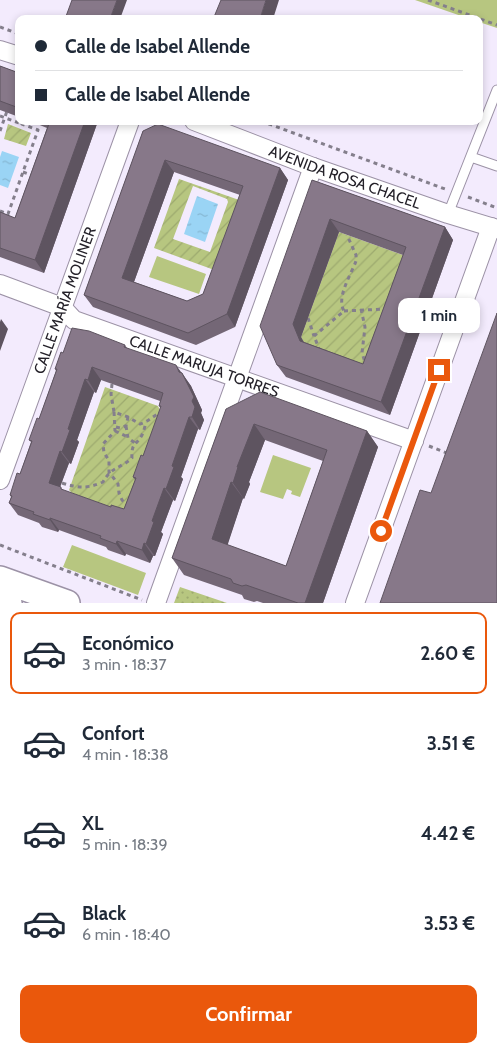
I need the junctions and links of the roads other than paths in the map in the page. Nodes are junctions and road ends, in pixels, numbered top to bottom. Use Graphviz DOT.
graph roads {
  1 [pos="0,50"];
  2 [pos="15,55"];
  3 [pos="497,90"];
  4 [pos="129,125"];
  5 [pos="205,125"];
  6 [pos="471,157"];
  7 [pos="313,166"];
  8 [pos="497,166"];
  9 [pos="448,214"];
  10 [pos="494,228"];
  11 [pos="0,284"];
  12 [pos="62,307"];
  13 [pos="237,377"];
  14 [pos="414,441"];
  15 [pos="0,480"];
  16 [pos="0,579"];
  17 [pos="0,600"];
  18 [pos="9,603"];
  19 [pos="67,603"];
  20 [pos="156,603"];
  21 [pos="355,603"];
  1 -- 2 [label="street"];
  3 -- 6 [label="lane"];
  4 -- 12 [label="street, CALLE MARÍA MOLINER"];
  5 -- 7 [label="street, AVENIDA ROSA CHACEL"];
  6 -- 8 [label="lane"];
  6 -- 9 [label="lane"];
  7 -- 9 [label="street, AVENIDA ROSA CHACEL"];
  7 -- 13 [label="street"];
  9 -- 10 [label="street, AVENIDA ROSA CHACEL"];
  10 -- 14 [label="street"];
  11 -- 12 [label="street, CALLE MARUJA TORRES"];
  12 -- 13 [label="street, CALLE MARUJA TORRES"];
  12 -- 15 [label="street, CALLE MARÍA MOLINER"];
  13 -- 14 [label="street, CALLE MARUJA TORRES"];
  13 -- 20 [label="street"];
  14 -- 21 [label="street"];
  16 -- 19 [label="street"];
  17 -- 18 [label="street"];
}
